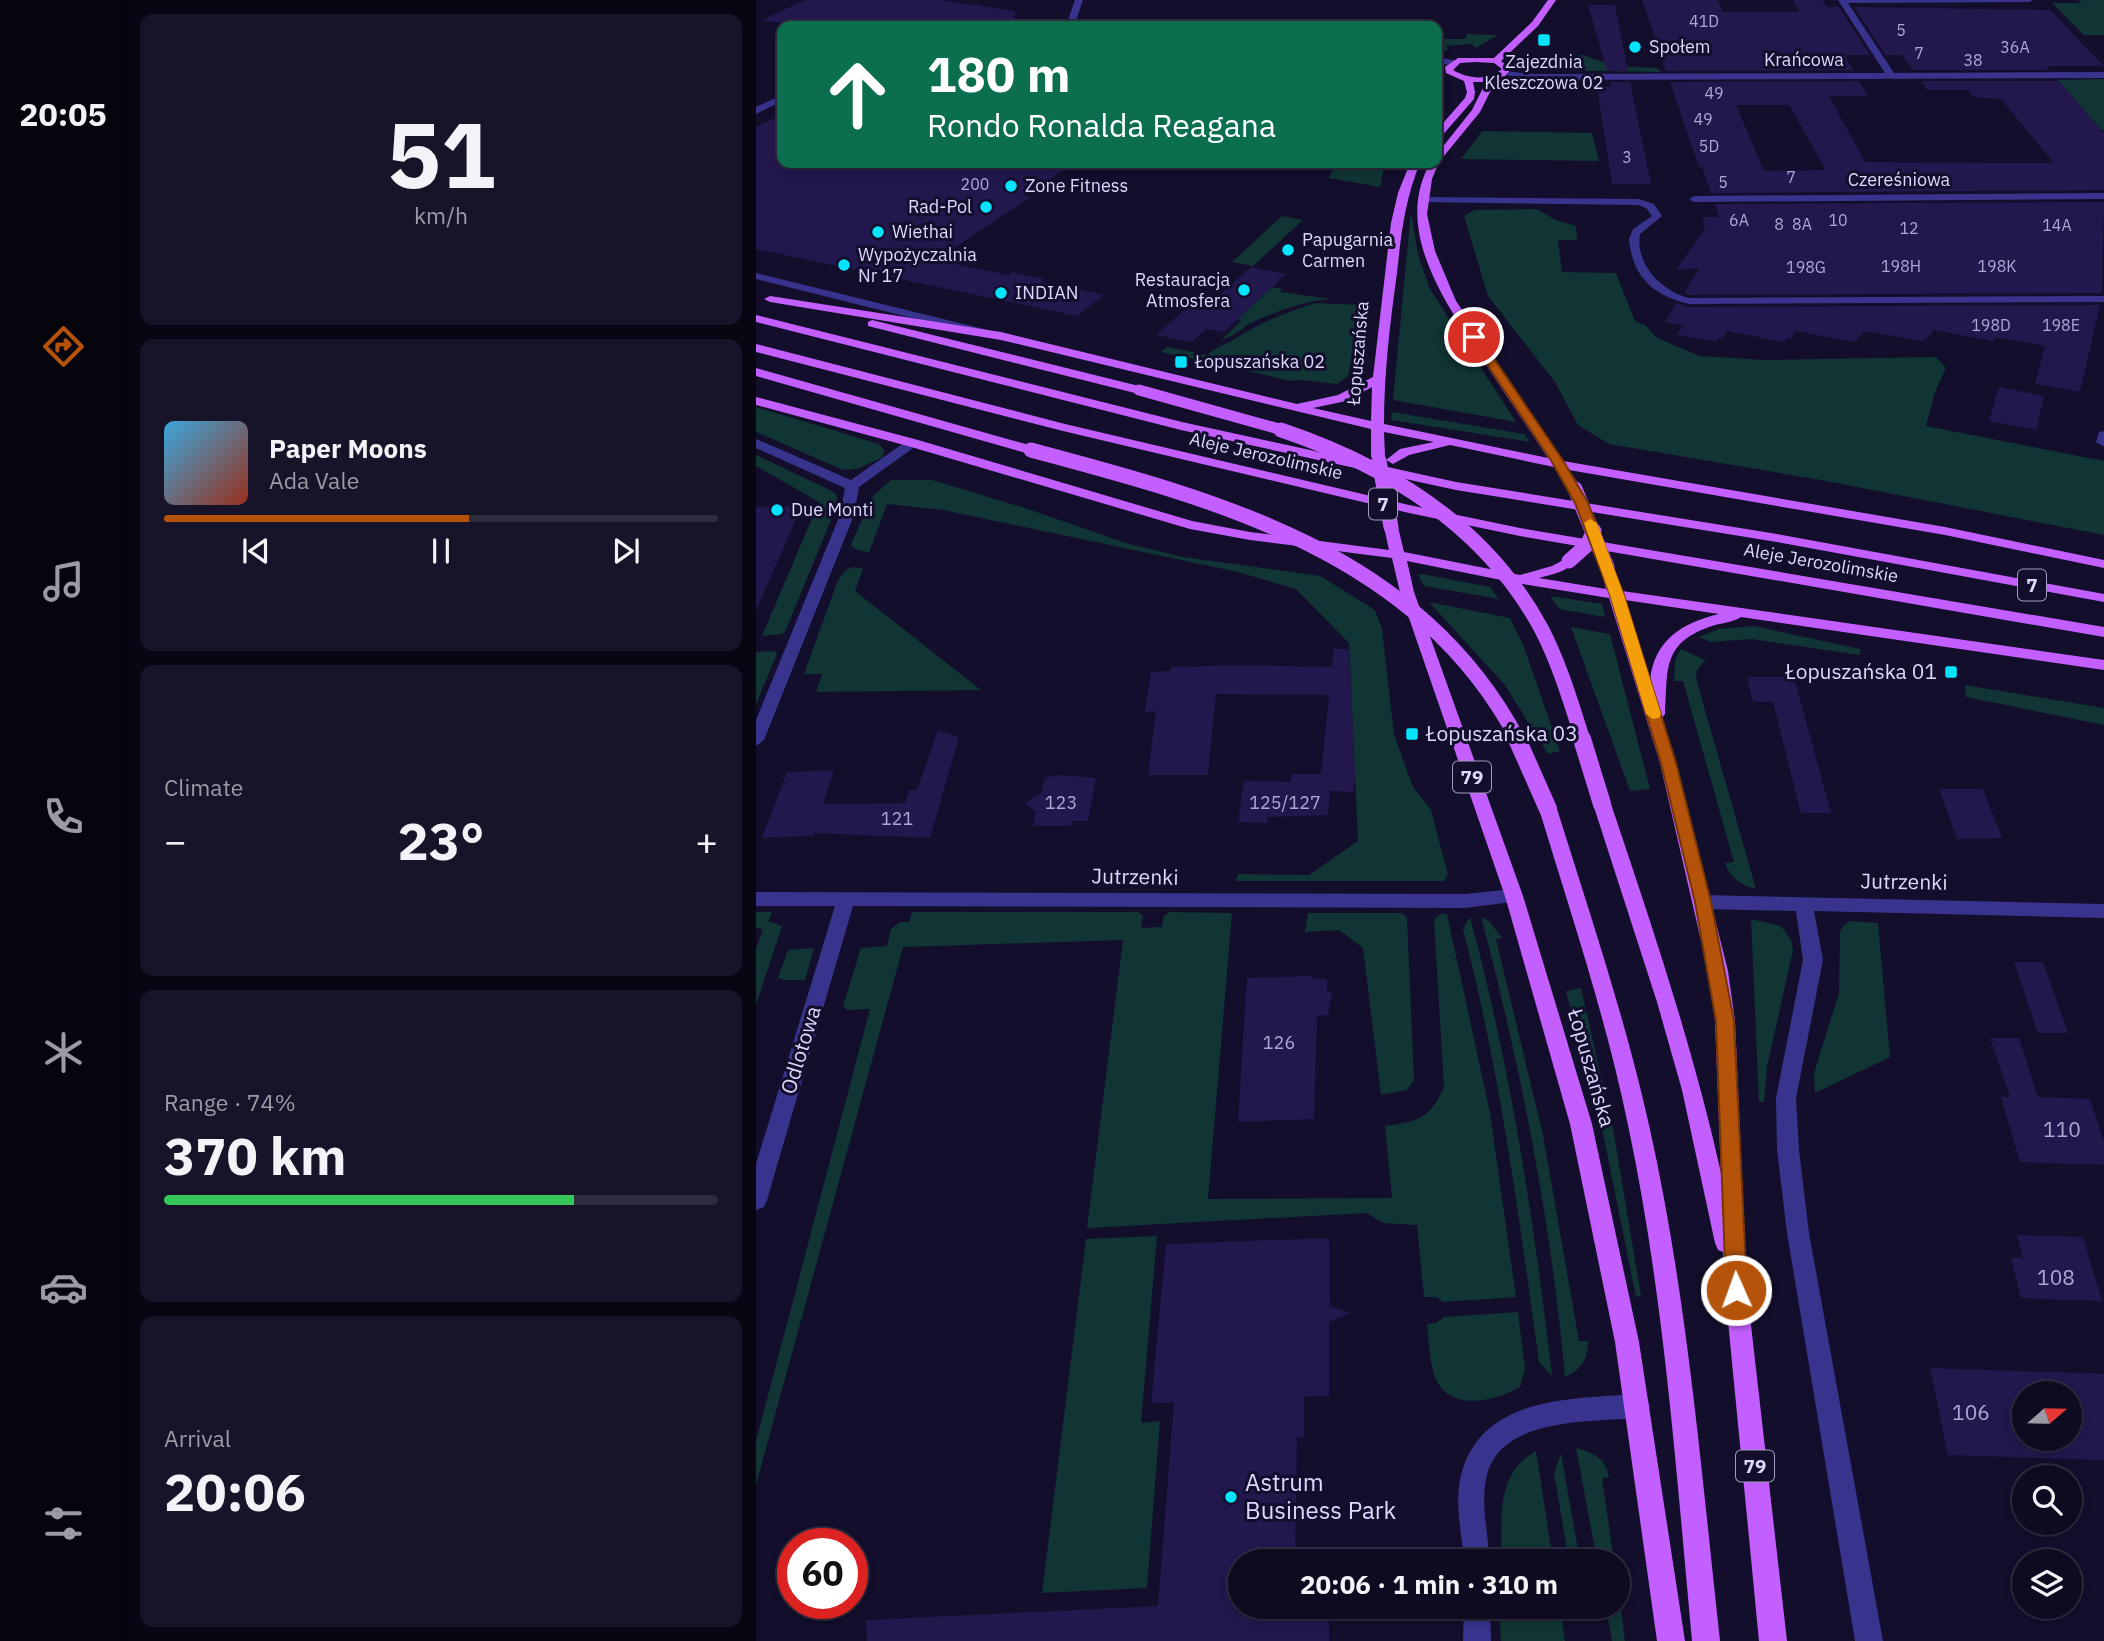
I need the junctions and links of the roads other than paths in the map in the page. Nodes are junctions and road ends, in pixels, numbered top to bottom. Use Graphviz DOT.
graph roads {
  1 [pos="1079,0"];
  2 [pos="1552,0"];
  3 [pos="1843,0"];
  4 [pos="2029,0"];
  5 [pos="1072,21"];
  6 [pos="1442,61"];
  7 [pos="1496,61"];
  8 [pos="1454,63"];
  9 [pos="1504,74"];
  10 [pos="1891,75"];
  11 [pos="2104,75"];
  12 [pos="1492,78"];
  13 [pos="1468,79"];
  14 [pos="777,100"];
  15 [pos="756,111"];
  16 [pos="1442,130"];
  17 [pos="1442,154"];
  18 [pos="1412,168"];
  19 [pos="1433,168"];
  20 [pos="2104,196"];
  21 [pos="1694,199"];
  22 [pos="1423,200"];
  23 [pos="756,276"];
  24 [pos="756,296"];
  25 [pos="770,299"];
  26 [pos="2104,299"];
  27 [pos="756,318"];
  28 [pos="1000,336"];
  29 [pos="756,348"];
  30 [pos="756,372"];
  31 [pos="1378,379"];
  32 [pos="756,401"];
  33 [pos="1295,408"];
  34 [pos="1377,426"];
  35 [pos="756,443"];
  36 [pos="913,443"];
  37 [pos="1465,443"];
  38 [pos="1558,462"];
  39 [pos="1380,476"];
  40 [pos="852,486"];
  41 [pos="1594,531"];
  42 [pos="1398,555"];
  43 [pos="2104,564"];
  44 [pos="1516,579"];
  45 [pos="1617,595"];
  46 [pos="2104,598"];
  47 [pos="1752,614"];
  48 [pos="2104,632"];
  49 [pos="2104,665"];
  50 [pos="1656,724"];
  51 [pos="756,740"];
  52 [pos="1514,897"];
  53 [pos="756,899"];
  54 [pos="846,900"];
  55 [pos="1703,902"];
  56 [pos="1804,906"];
  57 [pos="2104,911"];
  58 [pos="756,1200"];
  59 [pos="1736,1290"];
  60 [pos="1639,1406"];
  61 [pos="1476,1549"];
  62 [pos="1478,1619"];
  63 [pos="1477,1641"];
  64 [pos="1671,1641"];
  65 [pos="1706,1641"];
  66 [pos="1773,1641"];
  67 [pos="1869,1641"];
  1 -- 5 [label="street"];
  2 -- 7 [label="main road"];
  3 -- 4 [label="street"];
  3 -- 10 [label="street"];
  6 -- 8 [label="street"];
  7 -- 8 [label="main road"];
  7 -- 9 [label="main road"];
  8 -- 13 [label="main road"];
  9 -- 10 [label="street, Krańcowa"];
  9 -- 12 [label="main road"];
  10 -- 11 [label="street, Krańcowa"];
  12 -- 13 [label="main road"];
  12 -- 17 [label="main road"];
  13 -- 16 [label="main road"];
  14 -- 15 [label="street"];
  18 -- 31 [label="main road, Łopuszańska"];
  19 -- 22 [label="main road"];
  20 -- 21 [label="street, Czereśniowa"];
  22 -- 26 [label="street"];
  22 -- 38 [label="main road"];
  23 -- 28 [label="street"];
  24 -- 25 [label="main road"];
  25 -- 28 [label="main road"];
  25 -- 59 [label="main road, bridge"];
  27 -- 46 [label="main road, Aleje Jerozolimskie / 7"];
  28 -- 33 [label="main road"];
  29 -- 48 [label="main road, Aleje Jerozolimskie / 7"];
  30 -- 65 [label="main road, bridge"];
  31 -- 33 [label="main road"];
  31 -- 34 [label="main road, Łopuszańska"];
  32 -- 36 [label="main road"];
  33 -- 34 [label="main road"];
  34 -- 37 [label="main road"];
  34 -- 39 [label="main road, Łopuszańska, bridge"];
  35 -- 40 [label="street"];
  36 -- 40 [label="street"];
  36 -- 42 [label="main road"];
  37 -- 38 [label="main road"];
  37 -- 39 [label="main road"];
  38 -- 41 [label="main road, bridge"];
  38 -- 43 [label="main road"];
  39 -- 42 [label="main road, Łopuszańska, bridge"];
  40 -- 51 [label="street"];
  41 -- 44 [label="main road, bridge"];
  41 -- 45 [label="main road, bridge"];
  42 -- 44 [label="main road"];
  42 -- 52 [label="main road, Łopuszańska / 79"];
  44 -- 45 [label="main road"];
  45 -- 47 [label="main road"];
  45 -- 50 [label="main road, 79"];
  47 -- 49 [label="main road"];
  47 -- 50 [label="main road"];
  50 -- 55 [label="main road, 79"];
  52 -- 54 [label="street, Jutrzenki"];
  52 -- 60 [label="main road, Łopuszańska / 79"];
  53 -- 54 [label="street, Jutrzenki"];
  54 -- 58 [label="street, Odlotowa"];
  55 -- 56 [label="street, Jutrzenki"];
  55 -- 59 [label="main road, 79"];
  56 -- 57 [label="street, Jutrzenki"];
  56 -- 67 [label="street"];
  59 -- 66 [label="main road, 79"];
  60 -- 61 [label="street"];
  60 -- 64 [label="main road, Łopuszańska / 79"];
  62 -- 63 [label="street"];
}
